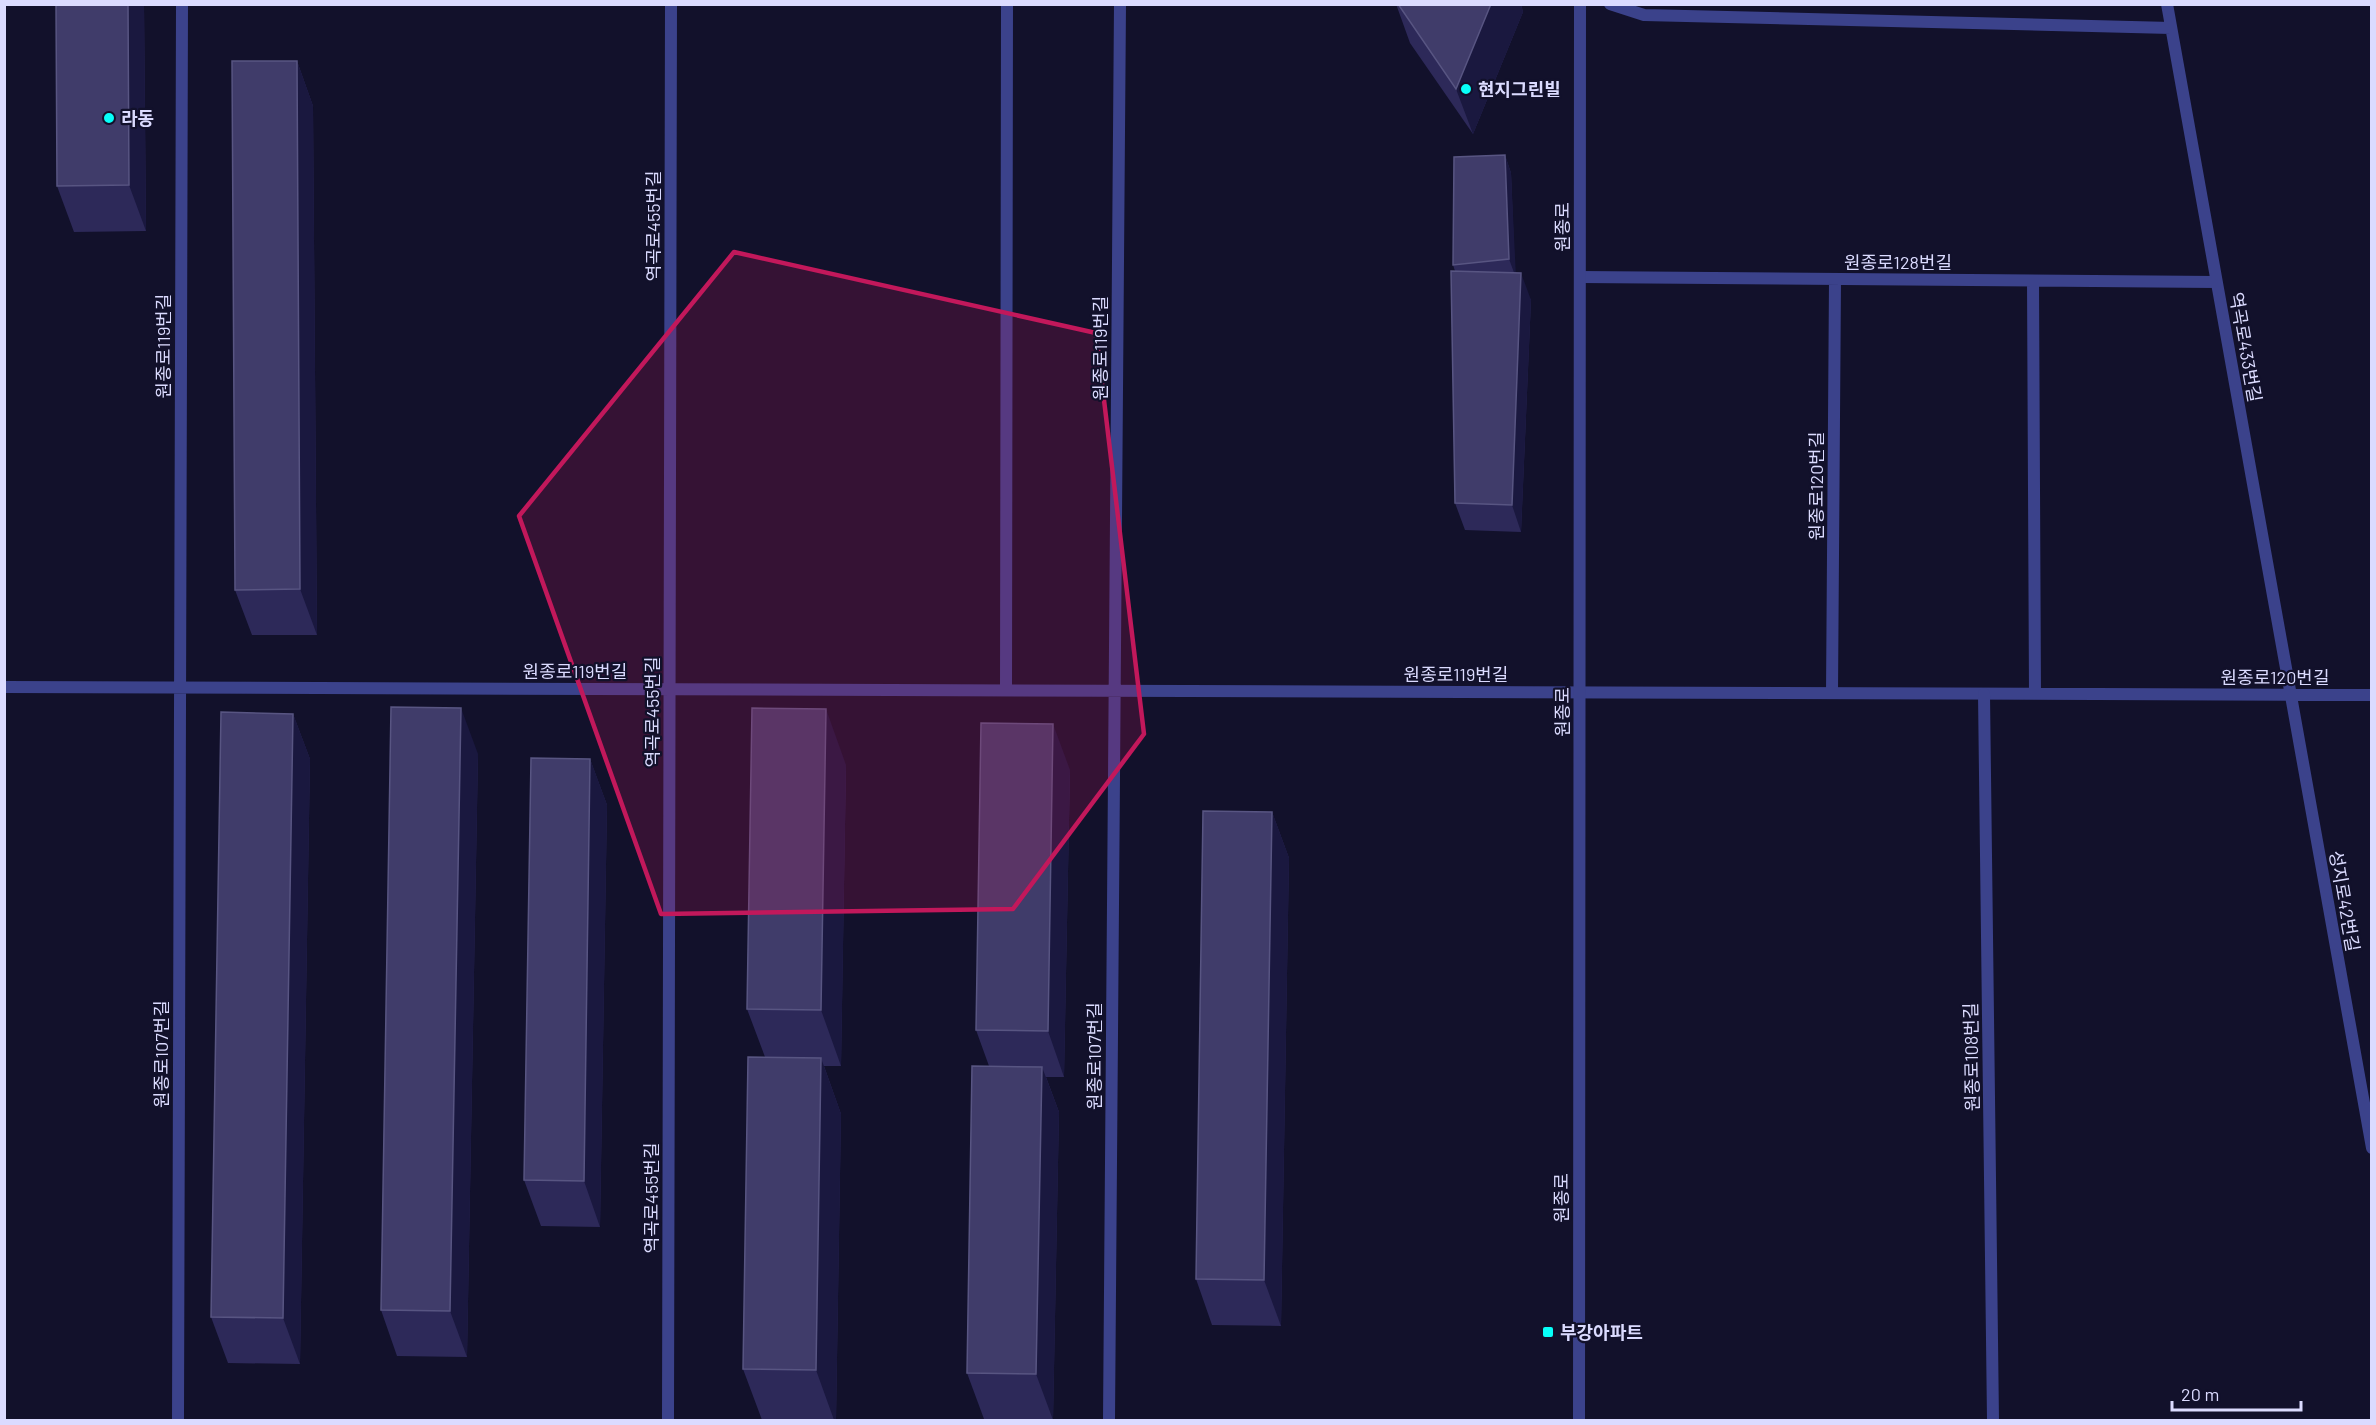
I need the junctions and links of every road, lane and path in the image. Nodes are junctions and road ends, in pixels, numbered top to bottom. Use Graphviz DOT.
graph roads {
  1 [pos="182,4"];
  2 [pos="671,4"];
  3 [pos="1007,4"];
  4 [pos="1120,4"];
  5 [pos="1580,4"];
  6 [pos="1610,4"];
  7 [pos="2167,4"];
  8 [pos="2171,28"];
  9 [pos="1580,277"];
  10 [pos="1835,280"];
  11 [pos="2033,281"];
  12 [pos="2216,282"];
  13 [pos="4,687"];
  14 [pos="181,687"];
  15 [pos="670,689"];
  16 [pos="1006,690"];
  17 [pos="1115,691"];
  18 [pos="1580,693"];
  19 [pos="1832,693"];
  20 [pos="1984,694"];
  21 [pos="2035,694"];
  22 [pos="2290,695"];
  23 [pos="2372,695"];
  24 [pos="2372,1148"];
  25 [pos="178,1420"];
  26 [pos="668,1420"];
  27 [pos="1109,1420"];
  28 [pos="1579,1420"];
  29 [pos="1993,1420"];
  1 -- 14 [label="street, 원종로119번길"];
  2 -- 15 [label="street, 역곡로455번길"];
  3 -- 16 [label="street"];
  4 -- 17 [label="street, 원종로119번길"];
  5 -- 9 [label="street, 원종로"];
  6 -- 8 [label="street"];
  7 -- 8 [label="street, 역곡로433번길"];
  8 -- 12 [label="street, 역곡로433번길"];
  9 -- 10 [label="street, 원종로128번길"];
  9 -- 18 [label="street, 원종로"];
  10 -- 11 [label="street, 원종로128번길"];
  10 -- 19 [label="street, 원종로120번길"];
  11 -- 12 [label="street, 원종로128번길"];
  11 -- 21 [label="street"];
  12 -- 22 [label="street, 역곡로433번길"];
  13 -- 14 [label="street, 원종로119번길"];
  14 -- 15 [label="street, 원종로119번길"];
  14 -- 25 [label="street, 원종로107번길"];
  15 -- 16 [label="street, 원종로119번길"];
  15 -- 26 [label="street, 역곡로455번길"];
  16 -- 17 [label="street, 원종로119번길"];
  17 -- 18 [label="street, 원종로119번길"];
  17 -- 27 [label="street, 원종로107번길"];
  18 -- 19 [label="street, 원종로120번길"];
  18 -- 28 [label="street, 원종로"];
  19 -- 20 [label="street, 원종로120번길"];
  20 -- 21 [label="street, 원종로120번길"];
  20 -- 29 [label="street, 원종로108번길"];
  21 -- 22 [label="street, 원종로120번길"];
  22 -- 23 [label="street, 원종로120번길"];
  22 -- 24 [label="street, 성지로42번길"];
}
